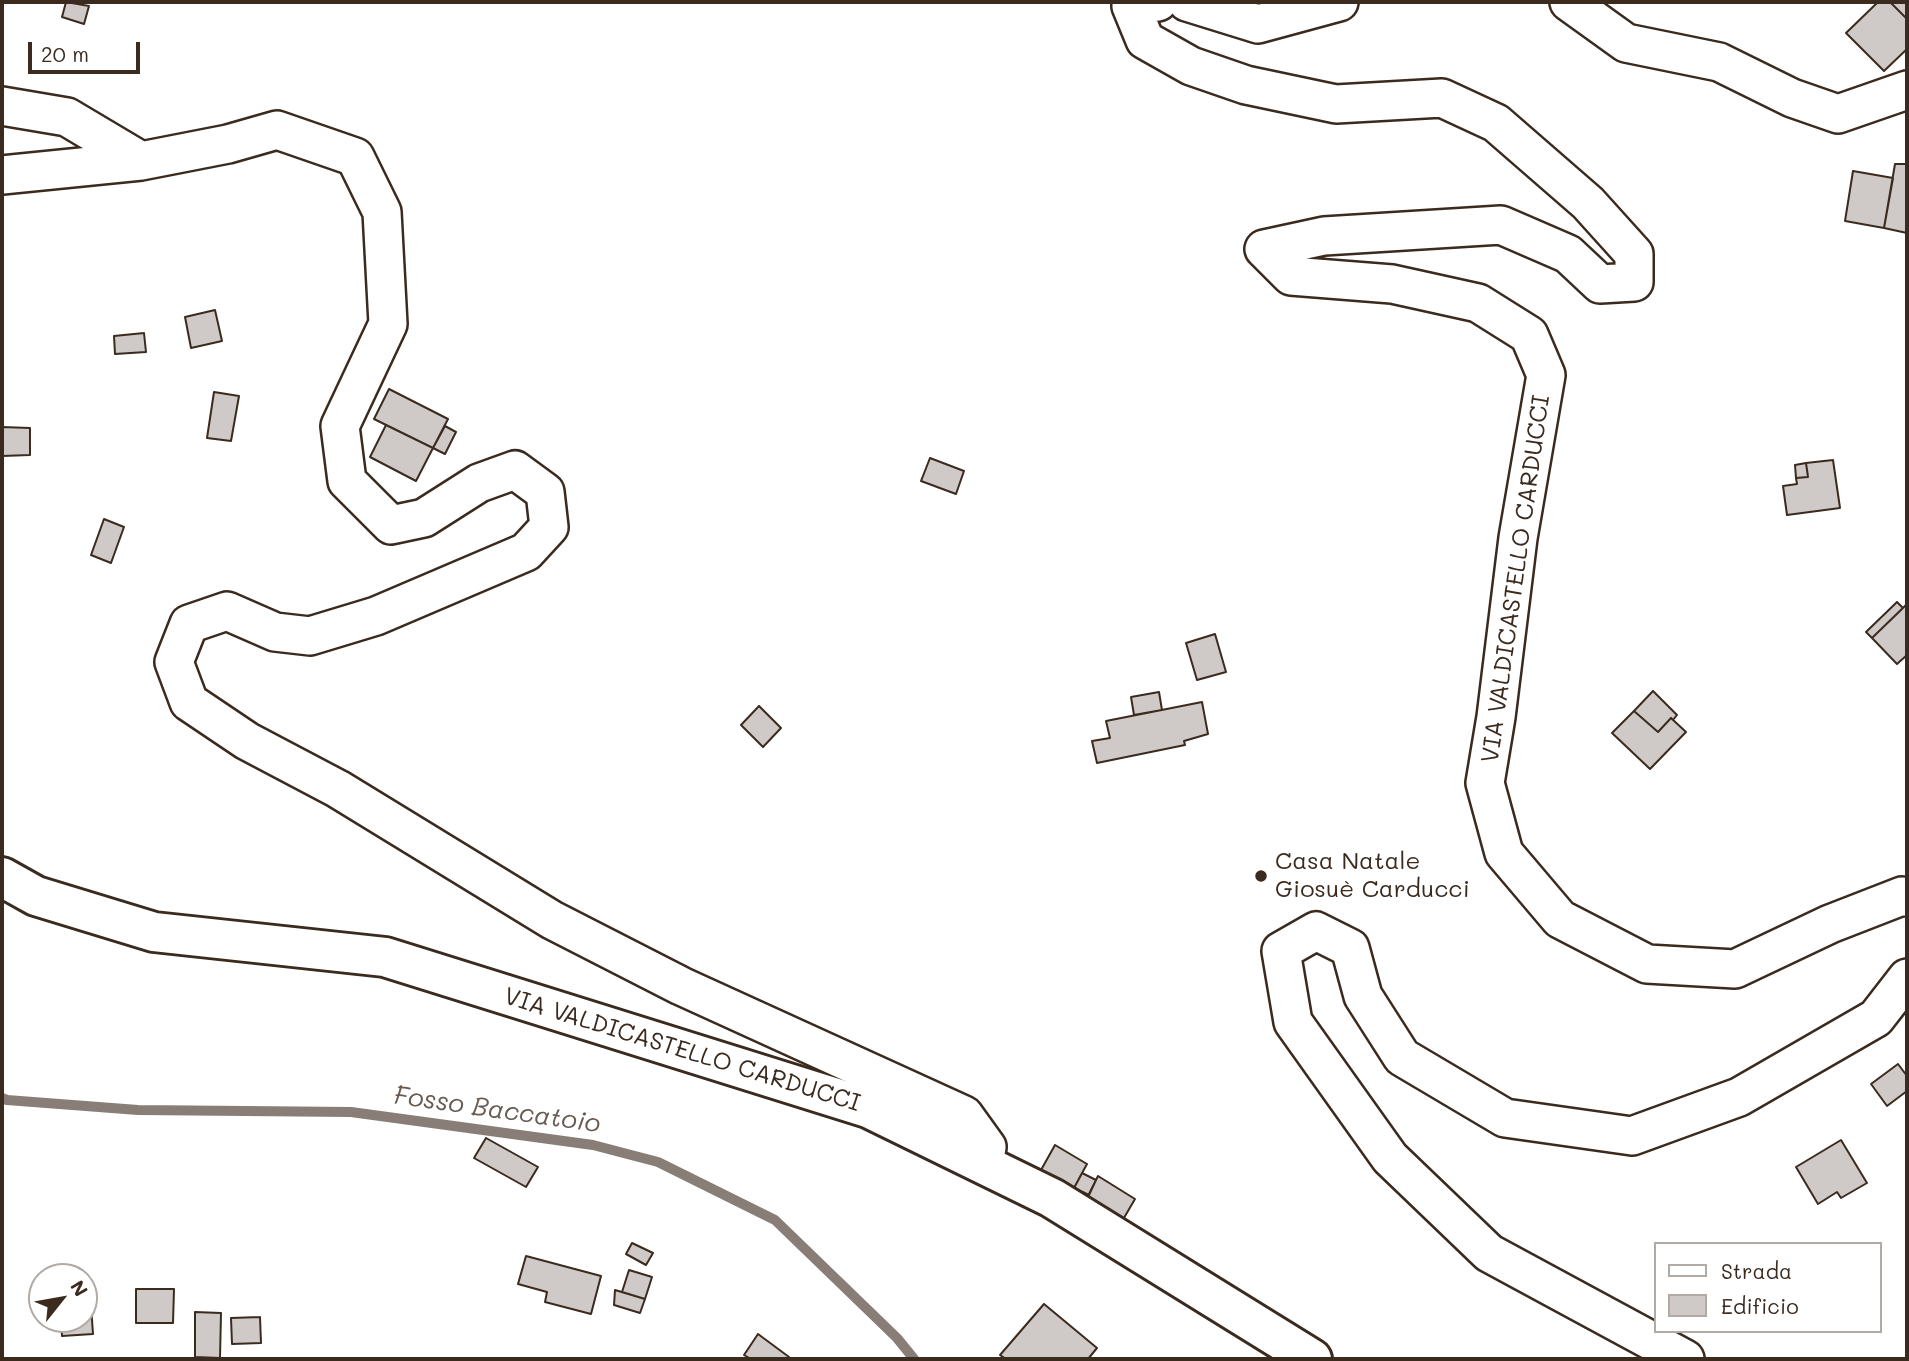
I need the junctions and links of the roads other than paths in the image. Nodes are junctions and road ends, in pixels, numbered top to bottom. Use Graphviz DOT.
graph roads {
  1 [pos="1158,2"];
  2 [pos="1187,2"];
  3 [pos="1339,2"];
  4 [pos="1569,2"];
  5 [pos="1907,90"];
  6 [pos="2,106"];
  7 [pos="141,161"];
  8 [pos="2,175"];
  9 [pos="2,877"];
  10 [pos="1907,897"];
  11 [pos="1907,978"];
  12 [pos="984,1164"];
  13 [pos="1312,1359"];
  14 [pos="1685,1359"];
  1 -- 10 [label="street, VIA VALDICASTELLO CARDUCCI"];
  2 -- 3 [label="street"];
  4 -- 5 [label="street"];
  6 -- 7 [label="street"];
  7 -- 8 [label="street"];
  7 -- 12 [label="street"];
  9 -- 12 [label="street, VIA VALDICASTELLO CARDUCCI"];
  11 -- 14 [label="street"];
  12 -- 13 [label="street, VIA VALDICASTELLO CARDUCCI"];
}
